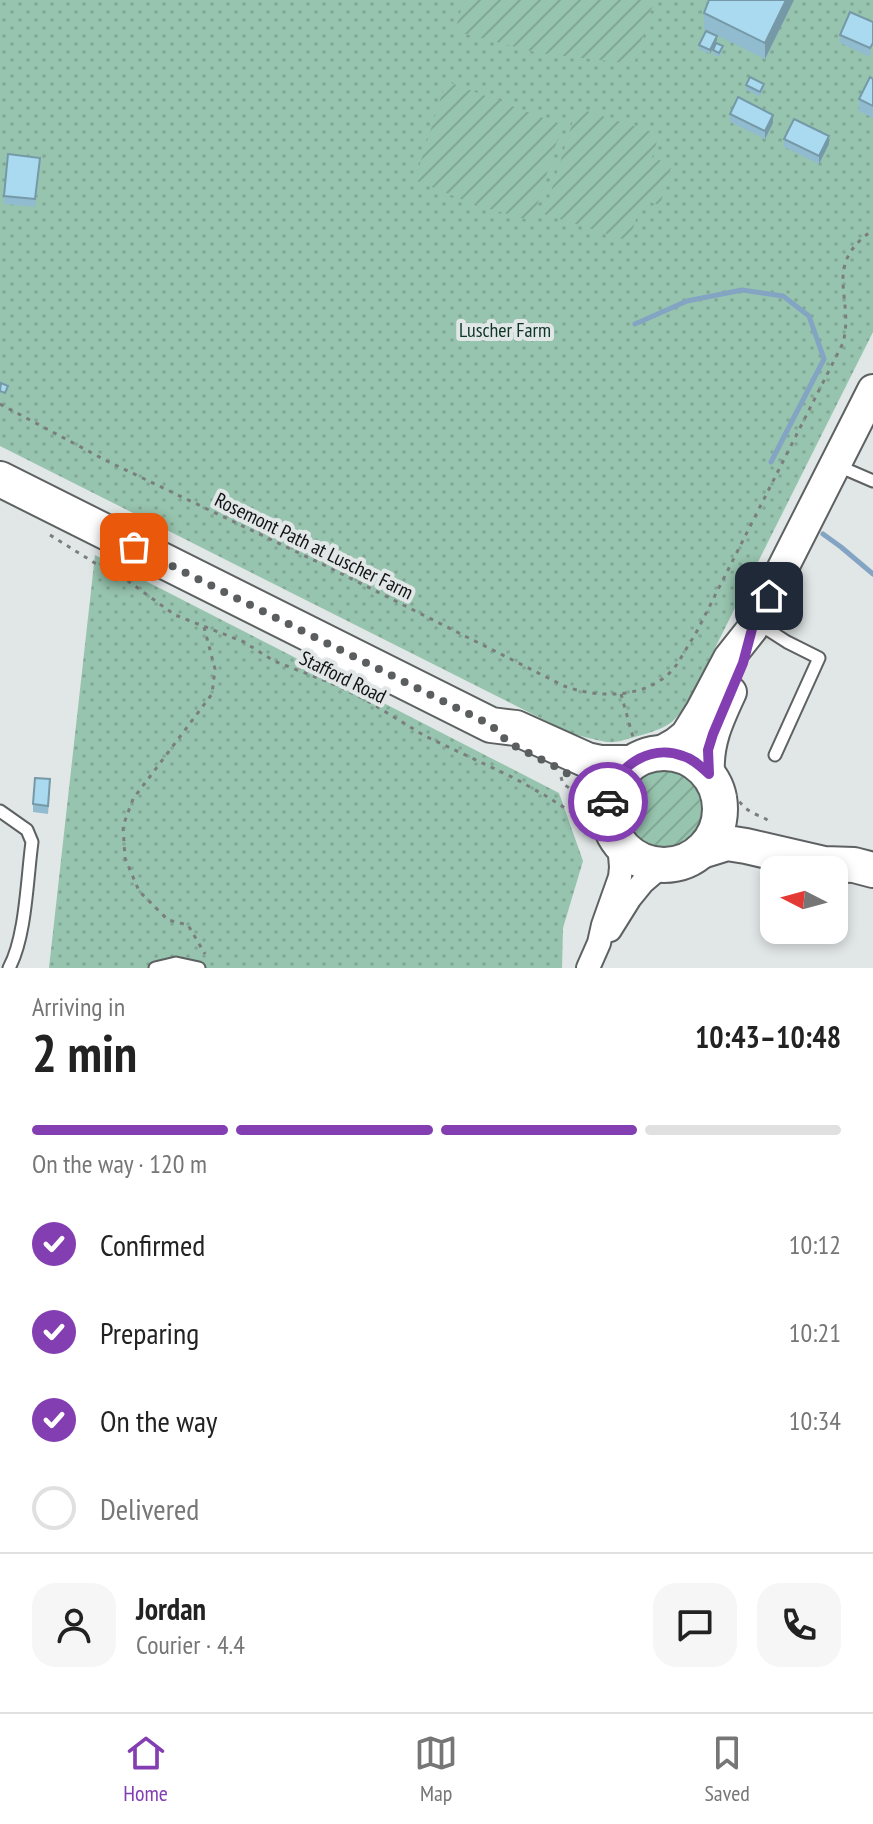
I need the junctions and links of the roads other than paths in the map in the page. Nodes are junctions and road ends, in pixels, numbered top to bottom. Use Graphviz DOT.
graph roads {
  1 [pos="873,390"];
  2 [pos="835,465"];
  3 [pos="0,479"];
  4 [pos="873,481"];
  5 [pos="754,626"];
  6 [pos="491,725"];
  7 [pos="642,753"];
  8 [pos="775,755"];
  9 [pos="719,784"];
  10 [pos="0,811"];
  11 [pos="605,831"];
  12 [pos="682,868"];
  13 [pos="864,868"];
  14 [pos="599,943"];
  15 [pos="203,963"];
  16 [pos="9,968"];
  17 [pos="155,968"];
  18 [pos="588,968"];
  1 -- 2 [label="main road"];
  2 -- 4 [label="lane"];
  2 -- 5 [label="main road"];
  3 -- 6 [label="main road"];
  5 -- 7 [label="main road"];
  5 -- 8 [label="lane"];
  5 -- 9 [label="main road"];
  6 -- 7 [label="main road"];
  6 -- 11 [label="main road"];
  7 -- 9 [label="main road"];
  7 -- 11 [label="main road"];
  9 -- 12 [label="main road"];
  9 -- 13 [label="main road"];
  10 -- 16 [label="lane"];
  11 -- 12 [label="main road"];
  11 -- 14 [label="street"];
  12 -- 13 [label="main road"];
  12 -- 14 [label="street"];
  14 -- 18 [label="street"];
  15 -- 17 [label="lane"];
}
